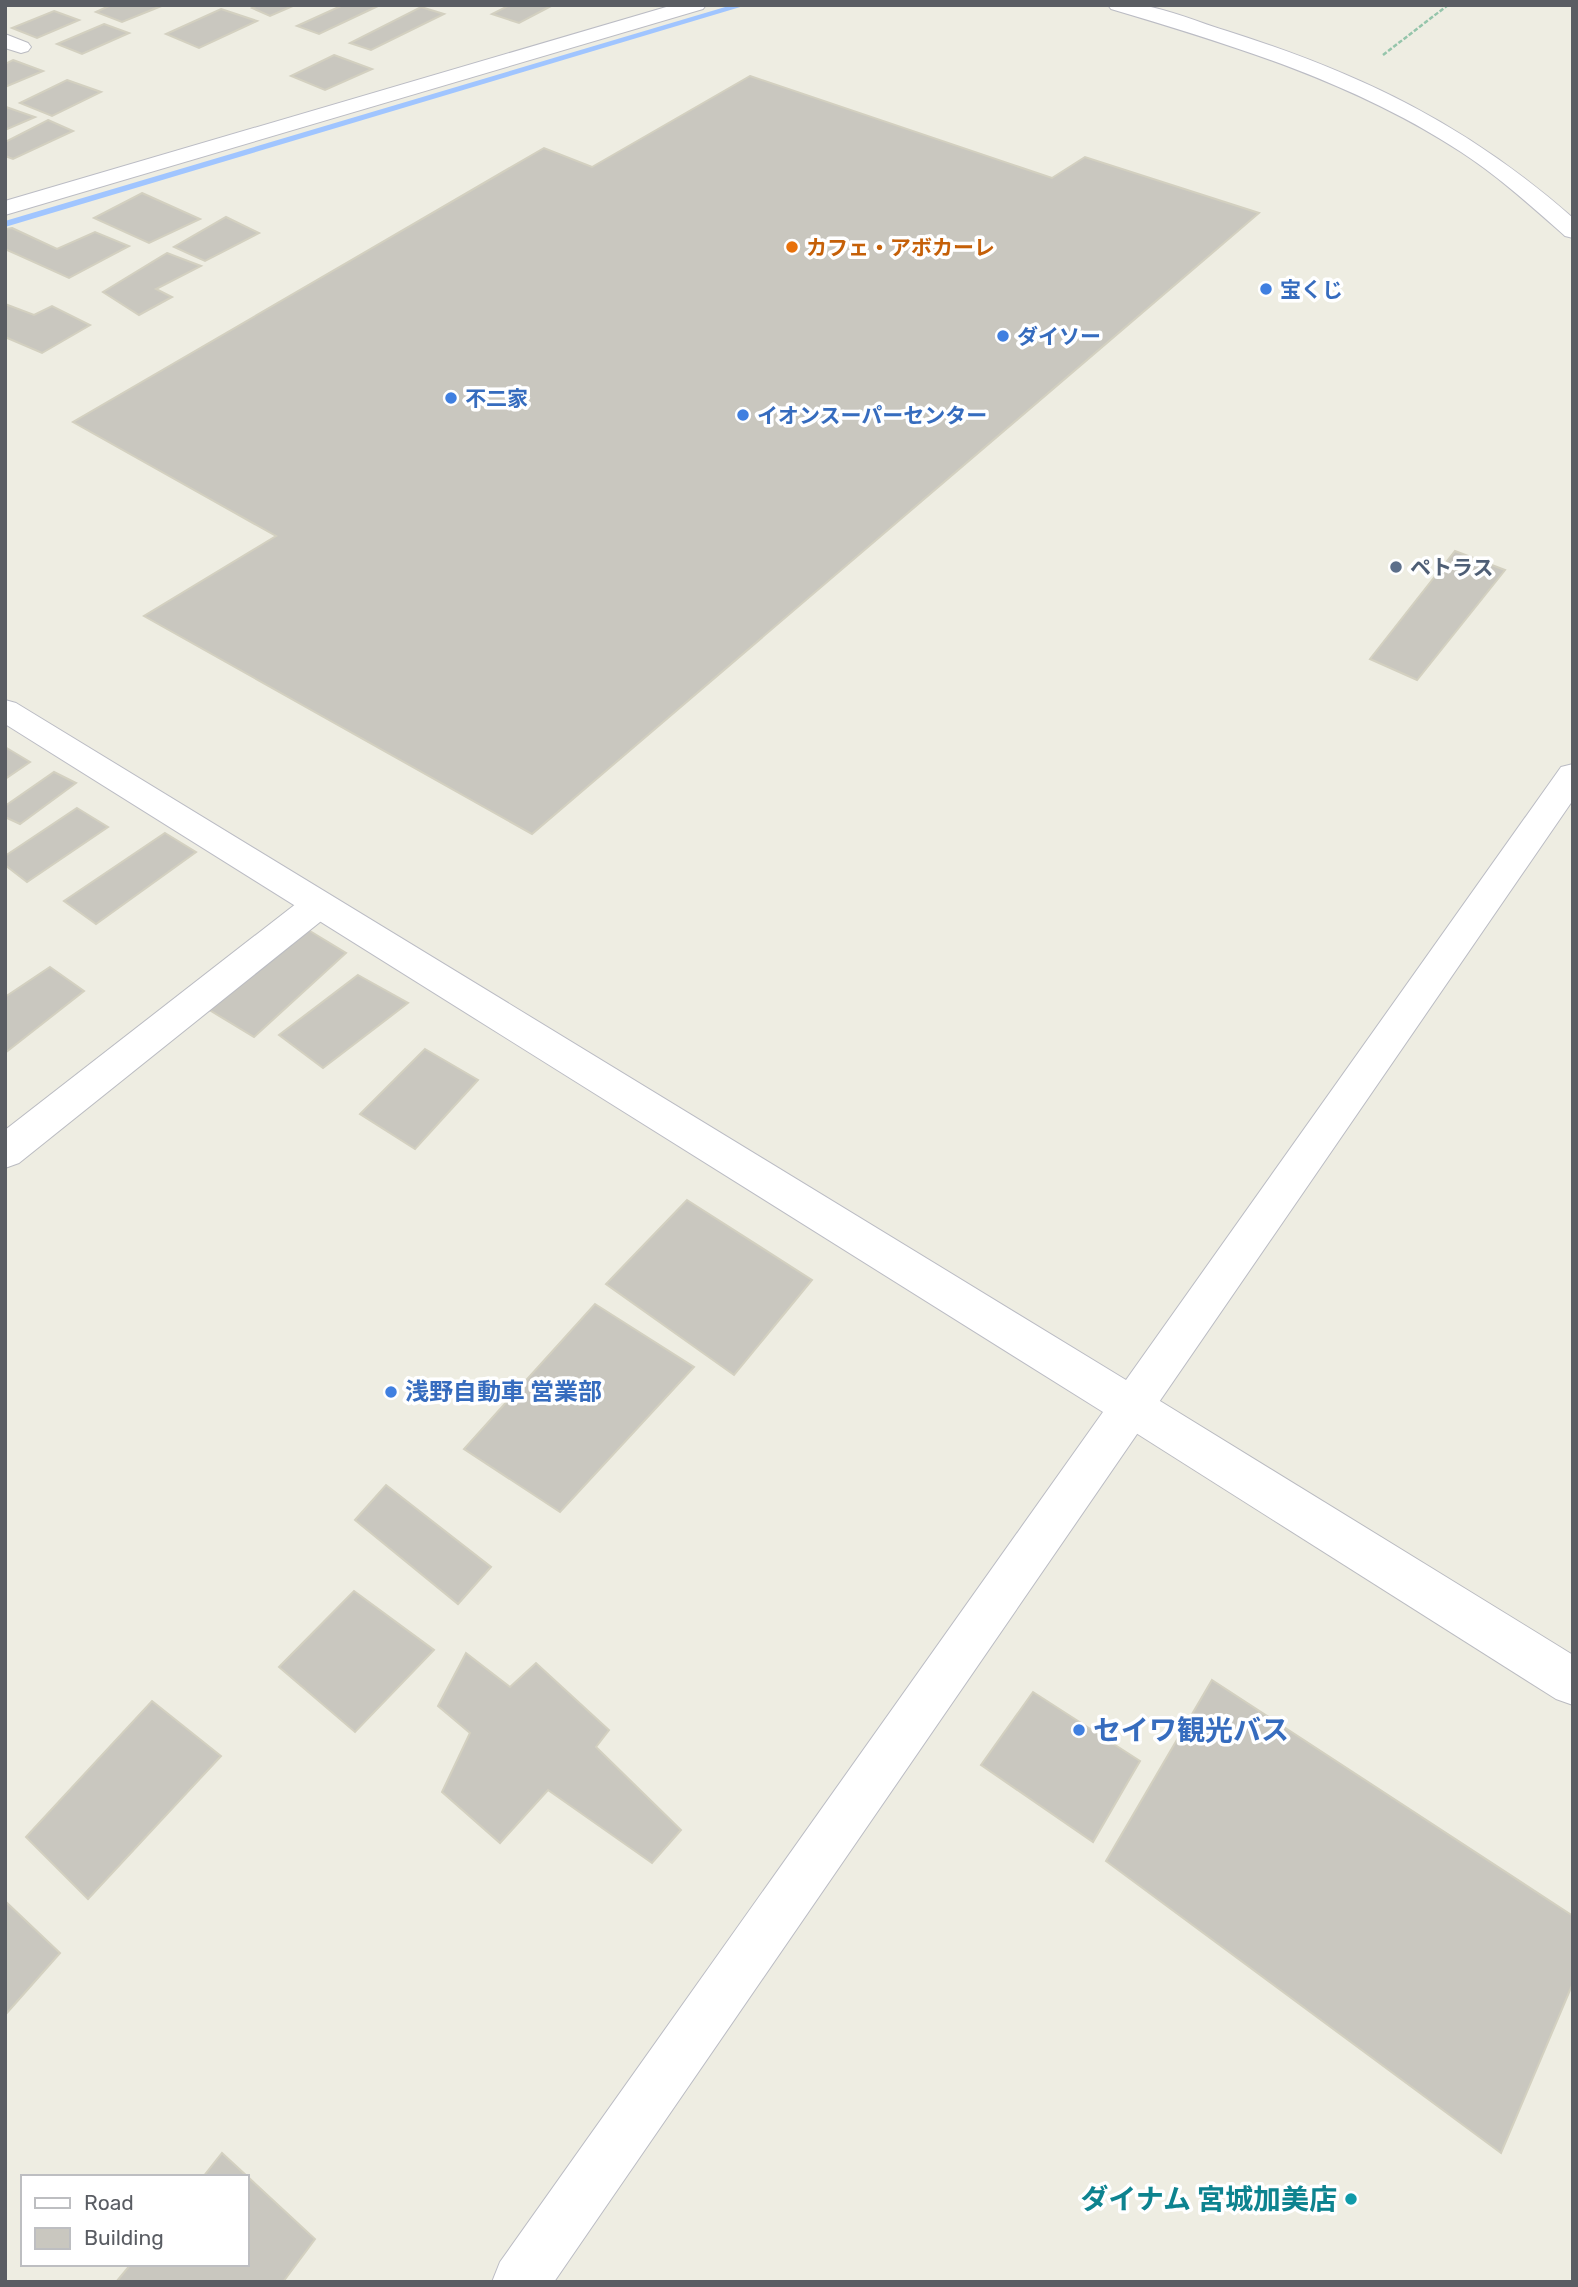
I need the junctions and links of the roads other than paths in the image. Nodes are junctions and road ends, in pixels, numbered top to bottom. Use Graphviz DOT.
graph roads {
  1 [pos="696,5"];
  2 [pos="1118,5"];
  3 [pos="5,208"];
  4 [pos="1573,231"];
  5 [pos="5,710"];
  6 [pos="1573,775"];
  7 [pos="318,905"];
  8 [pos="5,1152"];
  9 [pos="1132,1407"];
  10 [pos="1573,1682"];
  11 [pos="520,2282"];
  1 -- 3 [label="street"];
  2 -- 4 [label="street"];
  5 -- 7 [label="street"];
  6 -- 9 [label="street"];
  7 -- 8 [label="street"];
  7 -- 9 [label="street"];
  9 -- 10 [label="street"];
  9 -- 11 [label="street"];
}
